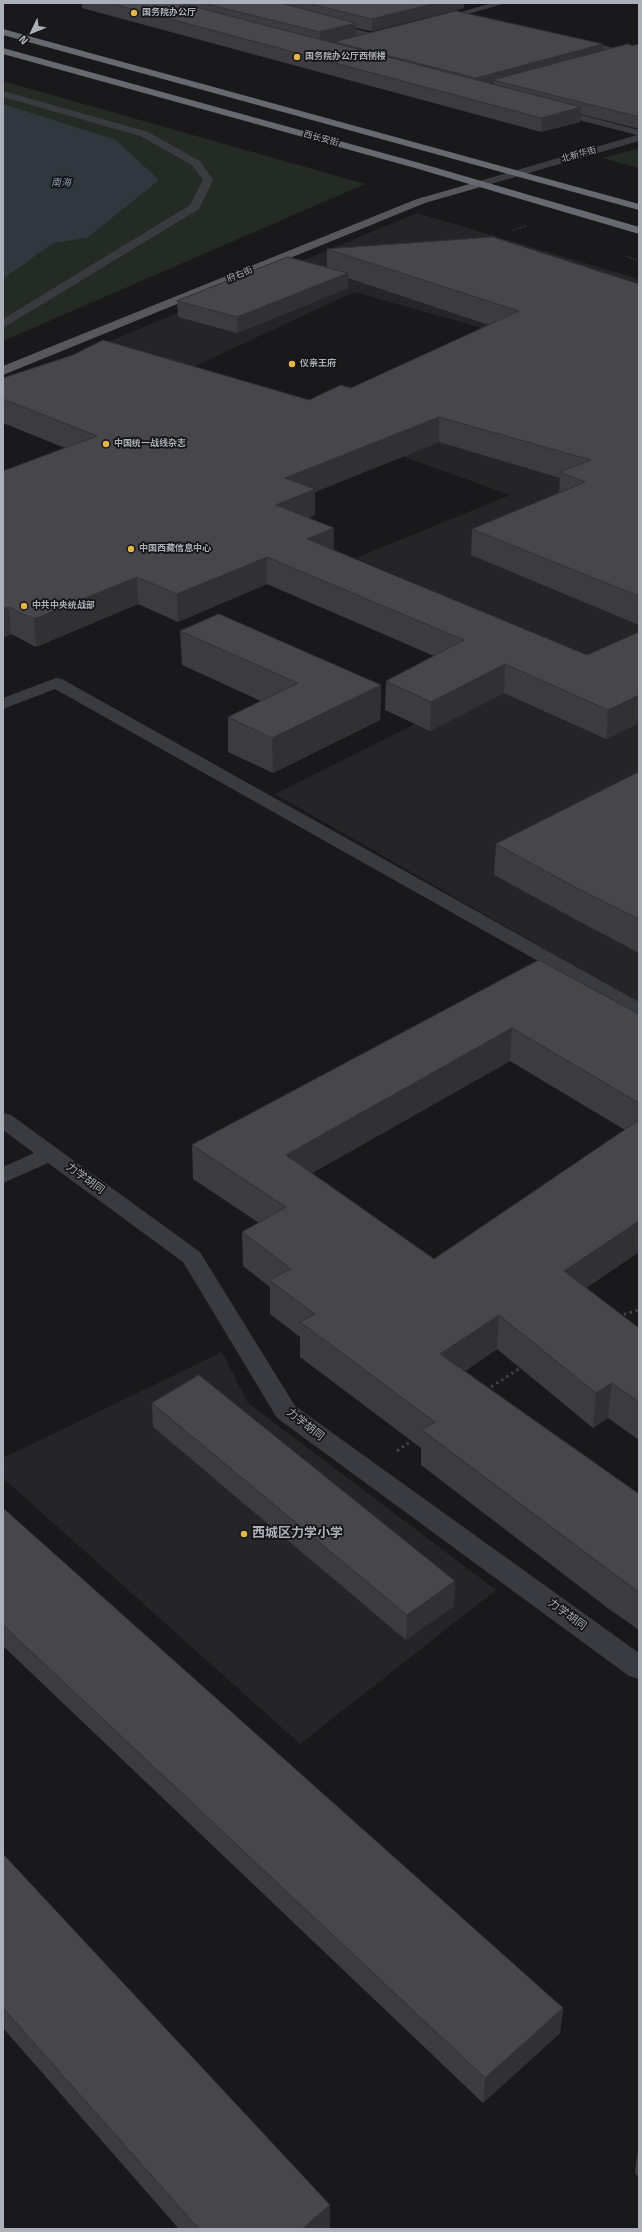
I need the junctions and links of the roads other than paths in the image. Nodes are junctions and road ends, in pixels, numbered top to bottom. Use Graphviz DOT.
graph roads {
  1 [pos="502,3"];
  2 [pos="456,4"];
  3 [pos="474,9"];
  4 [pos="457,15"];
  5 [pos="480,20"];
  6 [pos="317,23"];
  7 [pos="426,23"];
  8 [pos="3,32"];
  9 [pos="566,40"];
  10 [pos="350,42"];
  11 [pos="3,51"];
  12 [pos="598,58"];
  13 [pos="3,94"];
  14 [pos="539,106"];
  15 [pos="639,133"];
  16 [pos="639,138"];
  17 [pos="519,172"];
  18 [pos="480,184"];
  19 [pos="639,207"];
  20 [pos="639,231"];
  21 [pos="3,324"];
  22 [pos="3,371"];
  23 [pos="3,704"];
  24 [pos="639,1010"];
  25 [pos="3,1120"];
  26 [pos="50,1154"];
  27 [pos="3,1176"];
  28 [pos="639,1668"];
  1 -- 3 [label="street"];
  2 -- 3 [label="street"];
  3 -- 4 [label="street"];
  4 -- 5 [label="street"];
  4 -- 7 [label="street"];
  6 -- 10 [label="street"];
  8 -- 17 [label="highway, 西长安街"];
  9 -- 12 [label="street"];
  11 -- 18 [label="highway, 西长安街"];
  13 -- 21 [label="street"];
  14 -- 15 [label="street"];
  16 -- 17 [label="street, 北新华街"];
  17 -- 18 [label="street, 北新华街"];
  17 -- 19 [label="highway, 西长安街"];
  18 -- 20 [label="highway, 西长安街"];
  18 -- 22 [label="main road, 府右街"];
  23 -- 24 [label="street"];
  25 -- 26 [label="street, 力学胡同"];
  26 -- 27 [label="street"];
  26 -- 28 [label="street, 力学胡同"];
}
